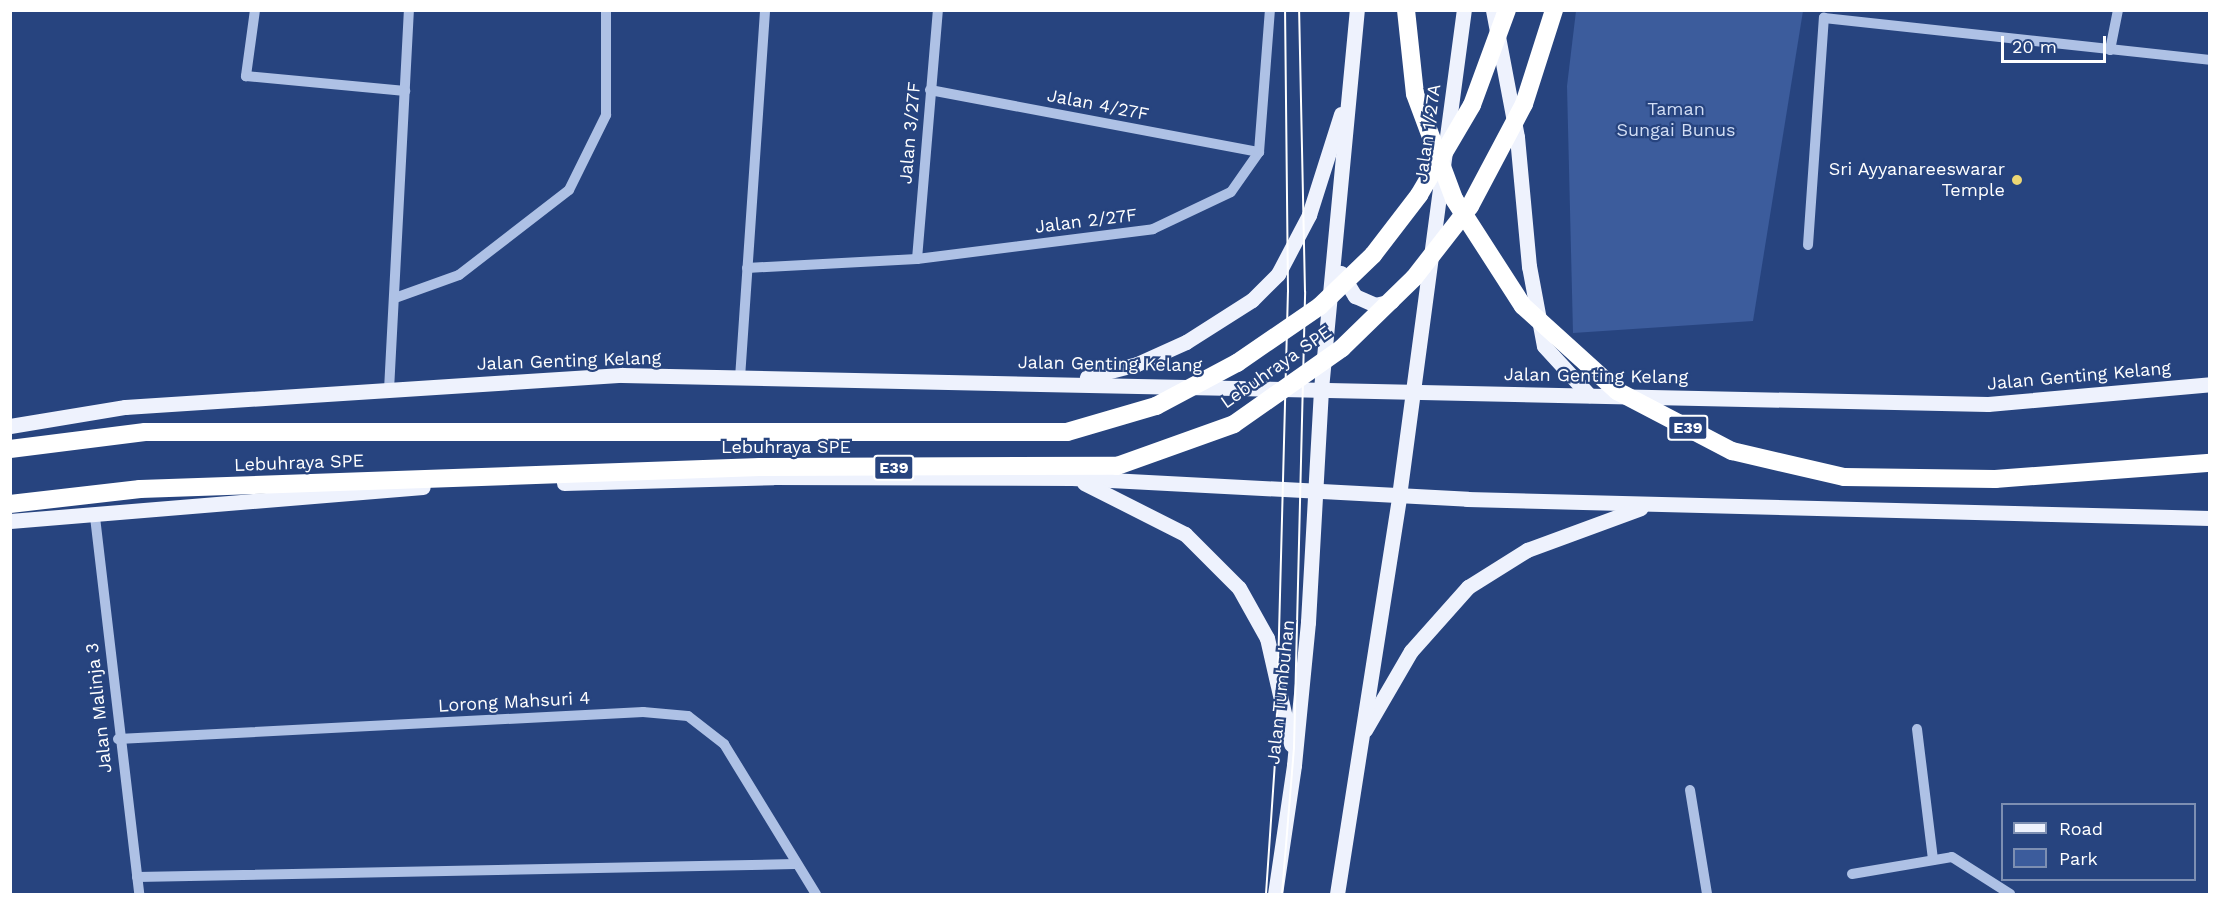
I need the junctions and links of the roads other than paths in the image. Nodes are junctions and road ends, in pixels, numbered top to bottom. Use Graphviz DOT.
graph roads {
  1 [pos="255,10"];
  2 [pos="409,10"];
  3 [pos="606,10"];
  4 [pos="765,10"];
  5 [pos="938,10"];
  6 [pos="1270,10"];
  7 [pos="1358,10"];
  8 [pos="1406,10"];
  9 [pos="1464,10"];
  10 [pos="1493,10"];
  11 [pos="1507,10"];
  12 [pos="1554,10"];
  13 [pos="2118,10"];
  14 [pos="2110,50"];
  15 [pos="2210,60"];
  16 [pos="1351,75"];
  17 [pos="930,90"];
  18 [pos="405,91"];
  19 [pos="1259,152"];
  20 [pos="1808,245"];
  21 [pos="917,259"];
  22 [pos="1334,260"];
  23 [pos="1431,261"];
  24 [pos="747,268"];
  25 [pos="395,298"];
  26 [pos="740,378"];
  27 [pos="1069,382"];
  28 [pos="2210,384"];
  29 [pos="1322,389"];
  30 [pos="389,390"];
  31 [pos="1410,391"];
  32 [pos="1589,395"];
  33 [pos="10,426"];
  34 [pos="10,449"];
  35 [pos="2210,463"];
  36 [pos="1072,478"];
  37 [pos="1316,493"];
  38 [pos="1399,496"];
  39 [pos="10,504"];
  40 [pos="1652,504"];
  41 [pos="95,517"];
  42 [pos="2210,518"];
  43 [pos="10,521"];
  44 [pos="1917,729"];
  45 [pos="118,739"];
  46 [pos="1357,747"];
  47 [pos="1294,765"];
  48 [pos="1690,790"];
  49 [pos="1933,860"];
  50 [pos="795,864"];
  51 [pos="1852,874"];
  52 [pos="137,877"];
  53 [pos="139,894"];
  54 [pos="816,894"];
  55 [pos="1275,894"];
  56 [pos="1337,894"];
  57 [pos="1707,894"];
  58 [pos="2010,894"];
  1 -- 18 [label="street"];
  2 -- 18 [label="street"];
  3 -- 25 [label="street"];
  4 -- 24 [label="street"];
  5 -- 17 [label="street, Jalan 3/27F"];
  6 -- 19 [label="street"];
  7 -- 16 [label="main road"];
  8 -- 35 [label="highway, E39, bridge"];
  9 -- 23 [label="main road, Jalan 1/27A"];
  10 -- 32 [label="main road"];
  11 -- 34 [label="highway, Lebuhraya SPE / E39, bridge"];
  12 -- 39 [label="highway, Lebuhraya SPE / E39, bridge"];
  13 -- 14 [label="street"];
  14 -- 15 [label="street"];
  14 -- 20 [label="street"];
  16 -- 22 [label="main road"];
  16 -- 27 [label="main road"];
  17 -- 19 [label="street, Jalan 4/27F"];
  17 -- 21 [label="street, Jalan 3/27F"];
  18 -- 25 [label="street"];
  19 -- 21 [label="street, Jalan 2/27F"];
  21 -- 24 [label="street, Jalan 2/27F"];
  22 -- 23 [label="main road, Jalan 1/27A"];
  22 -- 29 [label="main road"];
  23 -- 31 [label="main road, Jalan 1/27A"];
  24 -- 26 [label="street"];
  25 -- 30 [label="street"];
  26 -- 27 [label="main road, Jalan Genting Kelang"];
  26 -- 30 [label="main road, Jalan Genting Kelang"];
  27 -- 29 [label="main road, Jalan Genting Kelang"];
  28 -- 32 [label="main road, Jalan Genting Kelang"];
  29 -- 31 [label="main road, Jalan Genting Kelang"];
  29 -- 37 [label="main road"];
  30 -- 33 [label="main road, Jalan Genting Kelang"];
  31 -- 32 [label="main road, Jalan Genting Kelang"];
  31 -- 38 [label="main road, Jalan 1/27A"];
  36 -- 37 [label="main road"];
  36 -- 41 [label="main road"];
  36 -- 47 [label="main road"];
  37 -- 38 [label="main road"];
  37 -- 47 [label="main road, Jalan Tumbuhan"];
  38 -- 40 [label="main road"];
  38 -- 46 [label="main road"];
  40 -- 42 [label="main road"];
  40 -- 46 [label="main road"];
  41 -- 43 [label="main road"];
  41 -- 45 [label="street, Jalan Malinja 3"];
  44 -- 49 [label="street"];
  45 -- 50 [label="street, Lorong Mahsuri 4"];
  45 -- 52 [label="street, Jalan Malinja 3"];
  46 -- 56 [label="main road"];
  47 -- 55 [label="main road, Jalan Tumbuhan"];
  48 -- 57 [label="street"];
  49 -- 51 [label="street"];
  49 -- 58 [label="street"];
  50 -- 52 [label="street"];
  50 -- 54 [label="street, Lorong Mahsuri 4"];
  52 -- 53 [label="street, Jalan Malinja 3"];
}
